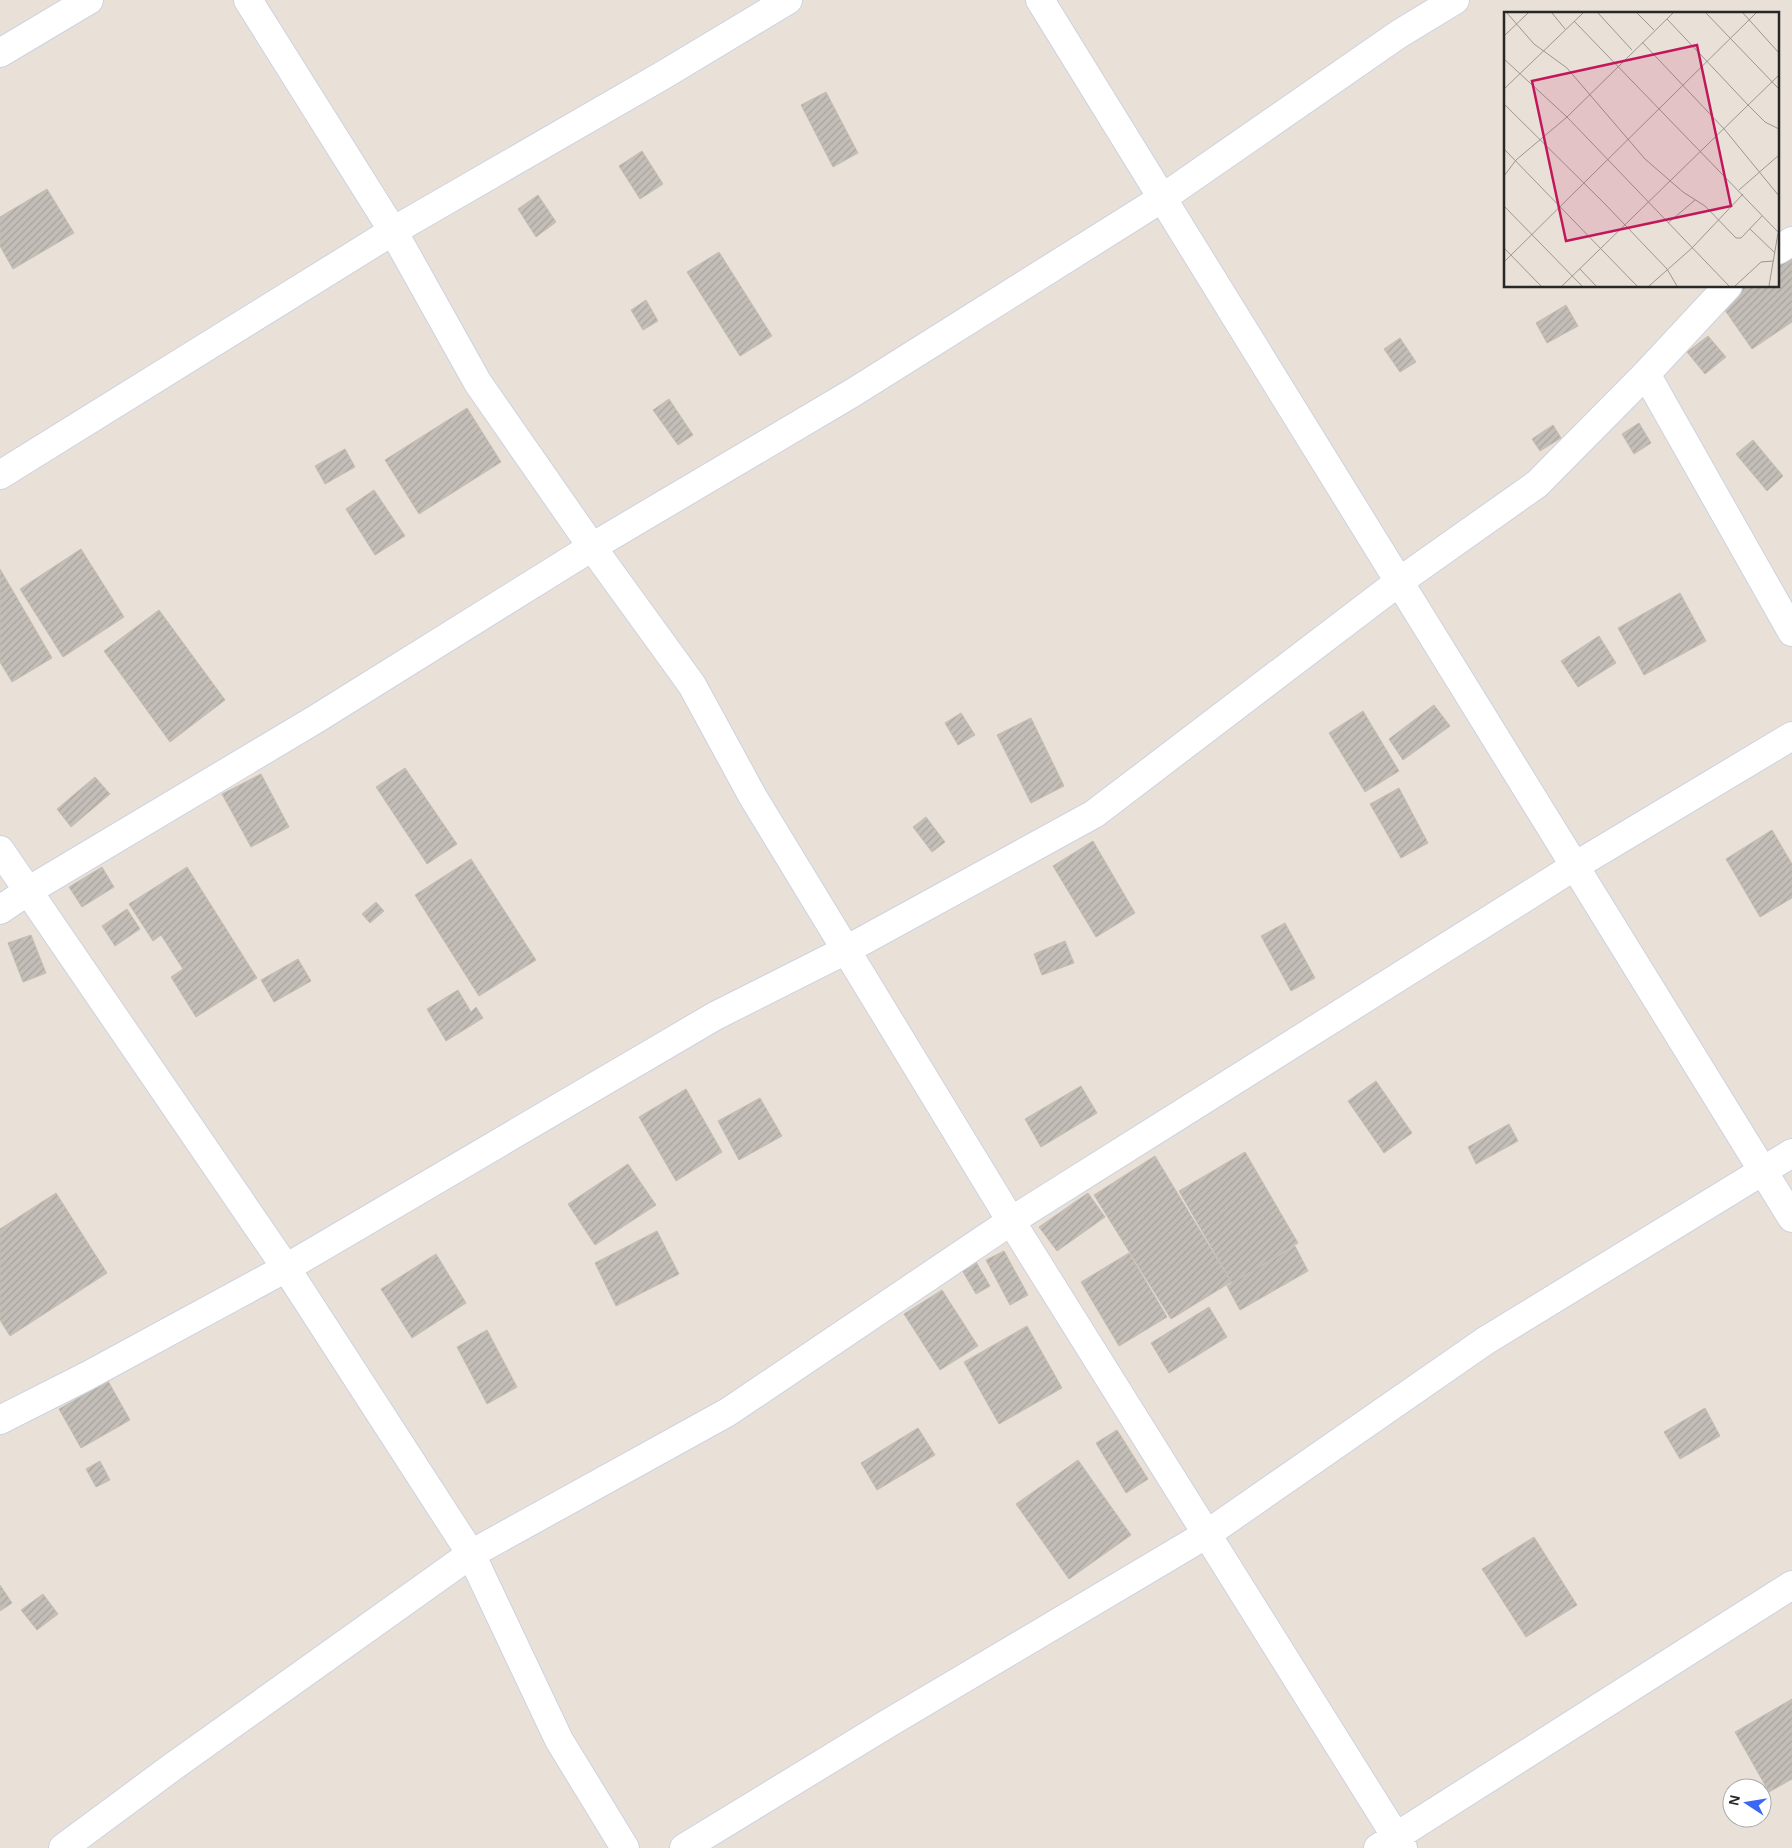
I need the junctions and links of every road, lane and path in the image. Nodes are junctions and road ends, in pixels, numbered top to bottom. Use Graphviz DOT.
graph roads {
  1 [pos="89,0"];
  2 [pos="248,0"];
  3 [pos="788,0"];
  4 [pos="1040,0"];
  5 [pos="1455,0"];
  6 [pos="0,53"];
  7 [pos="1164,197"];
  8 [pos="393,231"];
  9 [pos="1792,241"];
  10 [pos="1780,249"];
  11 [pos="1726,288"];
  12 [pos="1646,374"];
  13 [pos="0,475"];
  14 [pos="592,547"];
  15 [pos="1400,581"];
  16 [pos="1792,632"];
  17 [pos="1792,736"];
  18 [pos="0,850"];
  19 [pos="1575,866"];
  20 [pos="28,891"];
  21 [pos="0,910"];
  22 [pos="846,950"];
  23 [pos="1792,1153"];
  24 [pos="1763,1170"];
  25 [pos="1792,1218"];
  26 [pos="1011,1221"];
  27 [pos="286,1268"];
  28 [pos="0,1420"];
  29 [pos="1206,1534"];
  30 [pos="471,1554"];
  31 [pos="1792,1585"];
  32 [pos="1392,1844"];
  33 [pos="63,1848"];
  34 [pos="625,1848"];
  35 [pos="684,1848"];
  1 -- 6 [label="street"];
  2 -- 8 [label="street"];
  3 -- 8 [label="street"];
  4 -- 7 [label="street"];
  5 -- 7 [label="street"];
  7 -- 14 [label="street"];
  7 -- 15 [label="street"];
  8 -- 13 [label="street"];
  8 -- 14 [label="street"];
  9 -- 10 [label="street"];
  11 -- 12 [label="street"];
  12 -- 15 [label="street"];
  12 -- 16 [label="street"];
  14 -- 20 [label="street"];
  14 -- 22 [label="street"];
  15 -- 19 [label="street"];
  15 -- 22 [label="street"];
  17 -- 19 [label="street"];
  18 -- 20 [label="street"];
  19 -- 24 [label="street"];
  19 -- 26 [label="street"];
  20 -- 21 [label="street"];
  20 -- 27 [label="street"];
  22 -- 26 [label="street"];
  22 -- 27 [label="street"];
  23 -- 24 [label="street"];
  24 -- 25 [label="street"];
  24 -- 29 [label="street"];
  26 -- 29 [label="street"];
  26 -- 30 [label="street"];
  27 -- 28 [label="street"];
  27 -- 30 [label="street"];
  29 -- 32 [label="street"];
  29 -- 35 [label="street"];
  30 -- 33 [label="street"];
  30 -- 34 [label="street"];
  31 -- 32 [label="street"];
}
